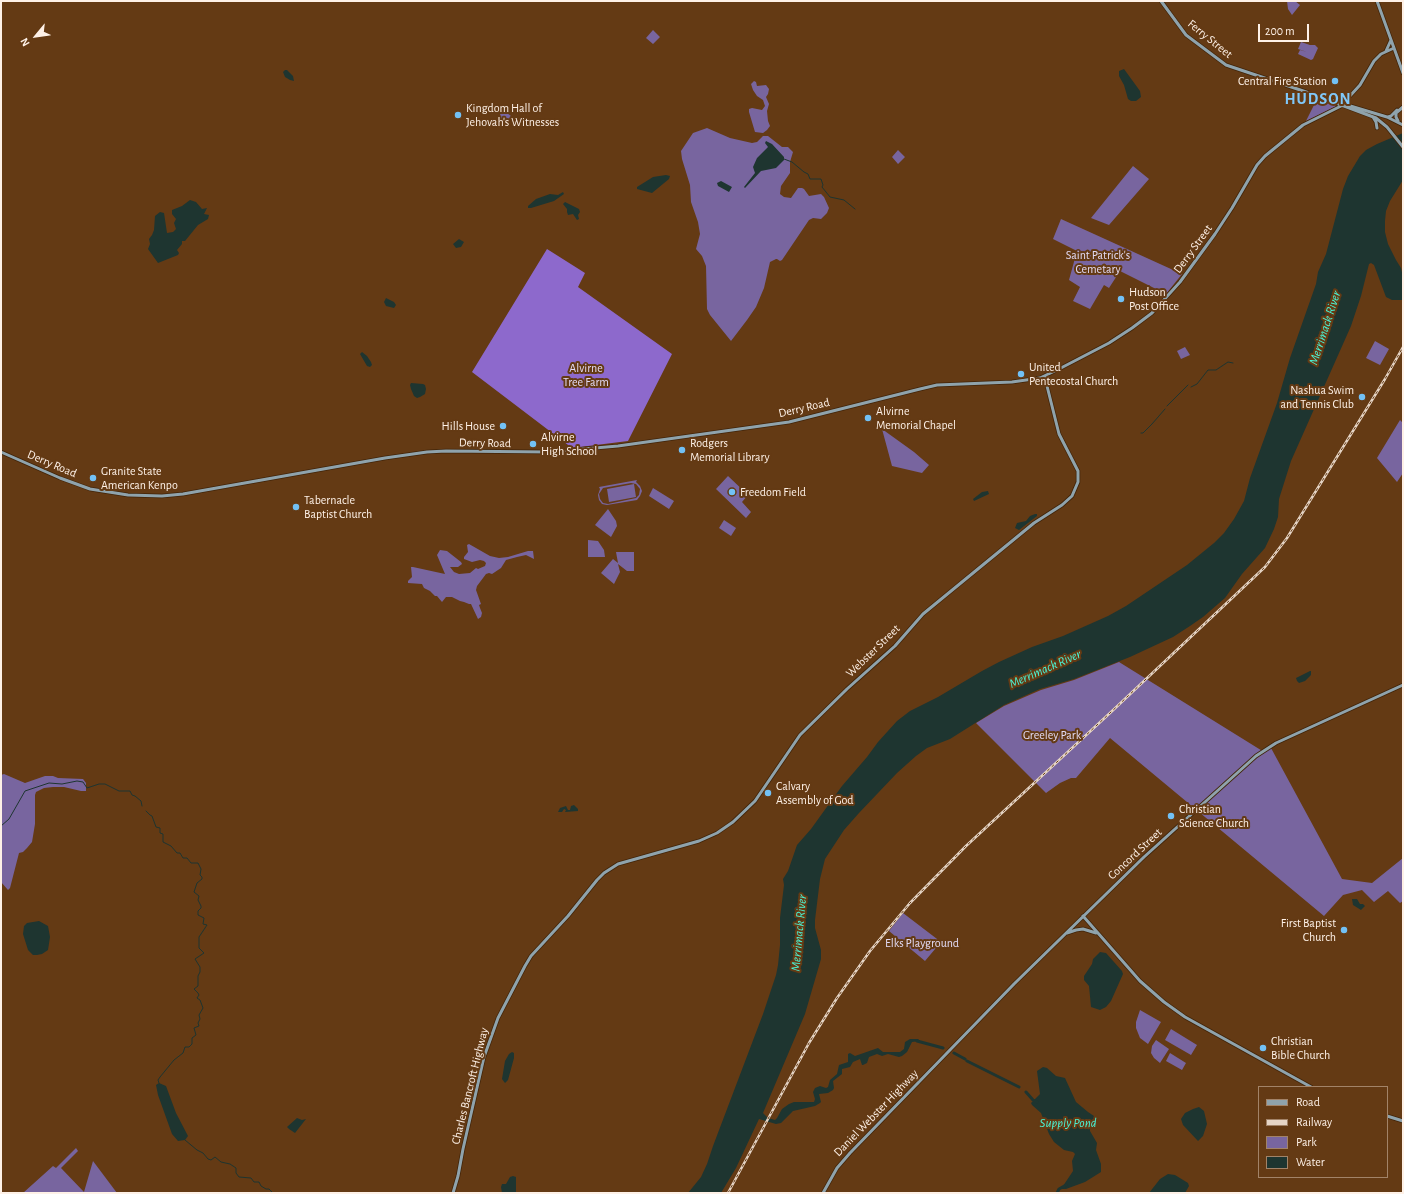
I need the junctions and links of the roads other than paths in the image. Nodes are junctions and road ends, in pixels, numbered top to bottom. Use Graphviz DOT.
graph roads {
  1 [pos="1161,1"];
  2 [pos="1377,1"];
  3 [pos="1391,40"];
  4 [pos="1394,48"];
  5 [pos="1385,52"];
  6 [pos="1403,73"];
  7 [pos="1344,105"];
  8 [pos="1403,107"];
  9 [pos="1372,116"];
  10 [pos="1387,117"];
  11 [pos="1399,122"];
  12 [pos="1403,125"];
  13 [pos="1377,128"];
  14 [pos="1403,147"];
  15 [pos="1045,376"];
  16 [pos="1,452"];
  17 [pos="1403,685"];
  18 [pos="692,844"];
  19 [pos="1082,916"];
  20 [pos="1064,935"];
  21 [pos="1098,935"];
  22 [pos="948,1051"];
  23 [pos="1309,1086"];
  24 [pos="1388,1116"];
  25 [pos="1403,1121"];
  26 [pos="453,1193"];
  27 [pos="824,1193"];
  1 -- 7 [label="main road, Ferry Street"];
  2 -- 3 [label="main road"];
  3 -- 4 [label="main road"];
  3 -- 5 [label="main road"];
  4 -- 5 [label="main road"];
  4 -- 6 [label="main road"];
  5 -- 7 [label="main road"];
  7 -- 9 [label="main road, Ferry Street"];
  7 -- 10 [label="main road, Ferry Street"];
  7 -- 15 [label="main road, Derry Street"];
  8 -- 10 [label="main road"];
  8 -- 11 [label="main road"];
  9 -- 13 [label="main road"];
  9 -- 14 [label="main road, Ferry Street"];
  10 -- 11 [label="main road, Ferry Street"];
  11 -- 12 [label="main road, Ferry Street"];
  15 -- 16 [label="main road, Derry Road"];
  15 -- 18 [label="main road, Webster Street"];
  17 -- 19 [label="main road, Concord Street"];
  18 -- 26 [label="main road, Charles Bancroft Highway"];
  19 -- 20 [label="main road, Concord Street"];
  19 -- 21 [label="main road"];
  20 -- 21 [label="main road"];
  20 -- 22 [label="main road, Concord Street"];
  21 -- 23 [label="main road"];
  22 -- 27 [label="main road, Daniel Webster Highway"];
  24 -- 25 [label="main road"];
}
